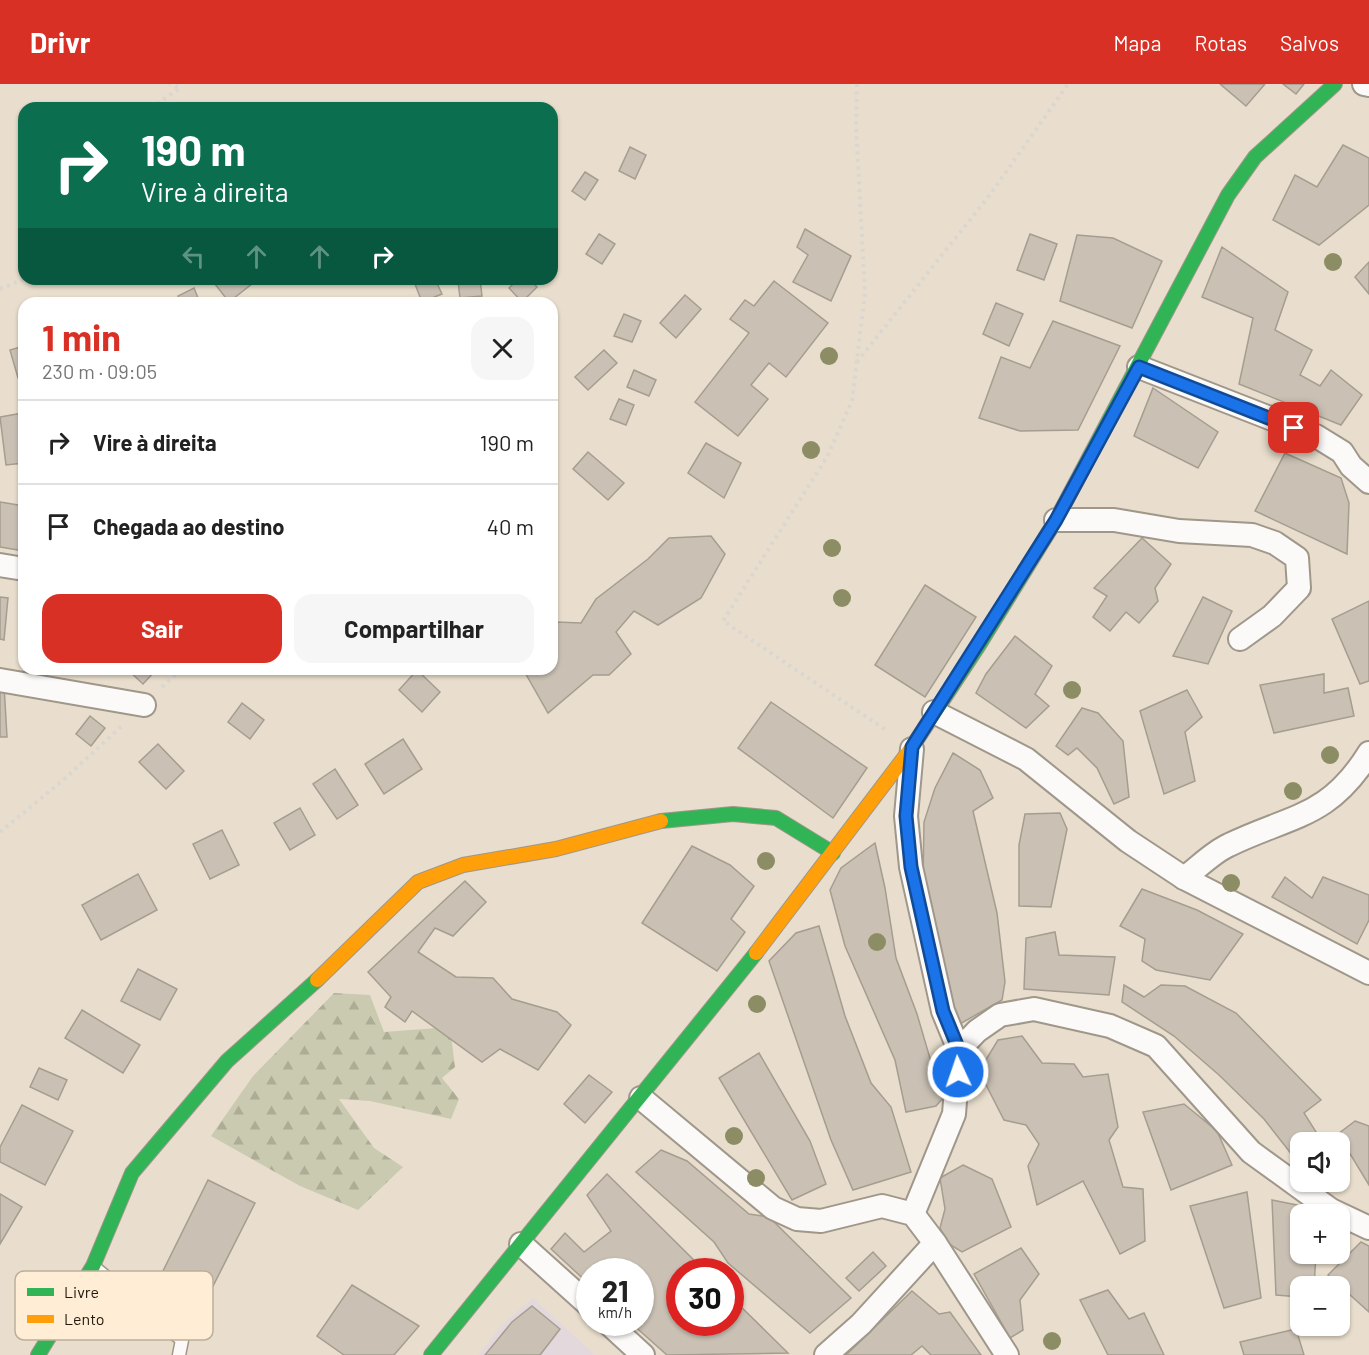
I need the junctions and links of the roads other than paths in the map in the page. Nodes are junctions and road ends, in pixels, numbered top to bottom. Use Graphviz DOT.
graph roads {
  1 [pos="1335,84"];
  2 [pos="1364,84"];
  3 [pos="1369,85"];
  4 [pos="1139,367"];
  5 [pos="1369,482"];
  6 [pos="1056,520"];
  7 [pos="0,566"];
  8 [pos="18,568"];
  9 [pos="1240,639"];
  10 [pos="0,680"];
  11 [pos="144,705"];
  12 [pos="934,712"];
  13 [pos="912,747"];
  14 [pos="1369,753"];
  15 [pos="833,853"];
  16 [pos="1184,878"];
  17 [pos="1369,973"];
  18 [pos="959,1050"];
  19 [pos="641,1098"];
  20 [pos="913,1214"];
  21 [pos="1369,1228"];
  22 [pos="934,1243"];
  23 [pos="521,1244"];
  24 [pos="93,1266"];
  25 [pos="90,1271"];
  26 [pos="99,1271"];
  27 [pos="576,1293"];
  28 [pos="622,1336"];
  29 [pos="47,1340"];
  30 [pos="182,1340"];
  31 [pos="38,1355"];
  32 [pos="178,1355"];
  33 [pos="431,1355"];
  34 [pos="643,1355"];
  35 [pos="826,1355"];
  36 [pos="1007,1355"];
  1 -- 4 [label="main road"];
  2 -- 3 [label="street"];
  4 -- 5 [label="street"];
  4 -- 6 [label="main road"];
  6 -- 9 [label="street"];
  6 -- 12 [label="main road"];
  7 -- 8 [label="street"];
  10 -- 11 [label="street"];
  12 -- 13 [label="main road"];
  12 -- 16 [label="street"];
  13 -- 15 [label="main road"];
  13 -- 18 [label="street"];
  14 -- 16 [label="street"];
  15 -- 19 [label="main road"];
  15 -- 24 [label="main road"];
  16 -- 17 [label="street"];
  18 -- 20 [label="street"];
  18 -- 21 [label="street"];
  19 -- 20 [label="street"];
  19 -- 23 [label="main road"];
  20 -- 22 [label="street"];
  22 -- 35 [label="street"];
  22 -- 36 [label="street"];
  23 -- 27 [label="street"];
  23 -- 33 [label="main road"];
  24 -- 25 [label="main road"];
  24 -- 26 [label="lane"];
  28 -- 34 [label="street"];
  29 -- 31 [label="main road"];
  30 -- 32 [label="lane"];
}
